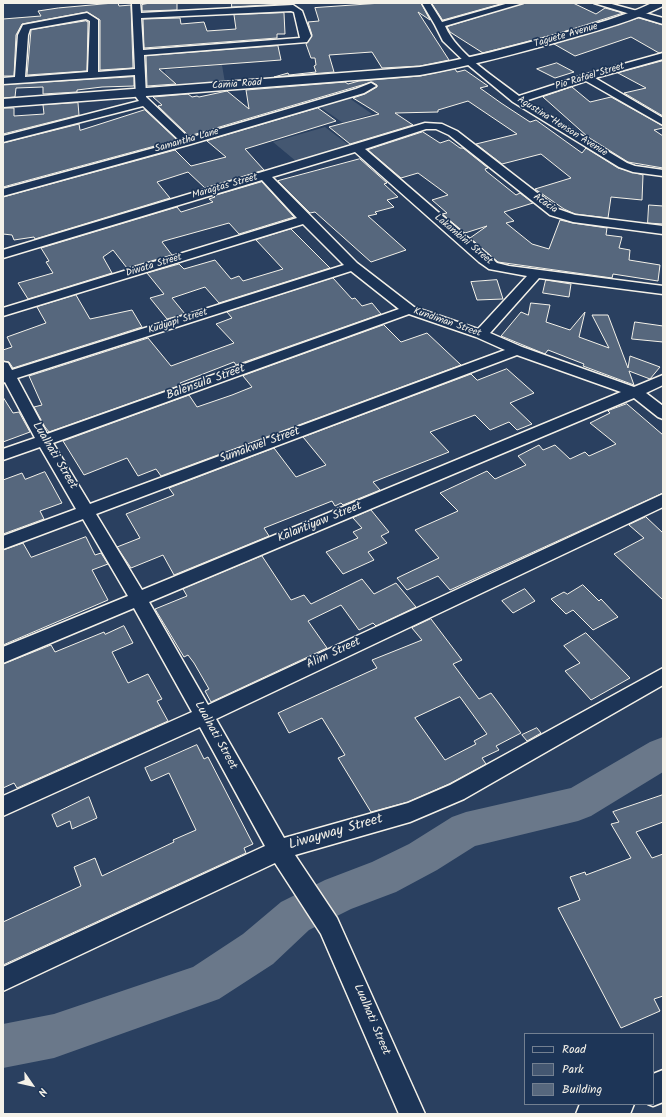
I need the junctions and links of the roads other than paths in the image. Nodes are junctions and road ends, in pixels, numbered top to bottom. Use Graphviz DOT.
graph roads {
  1 [pos="136,3"];
  2 [pos="426,3"];
  3 [pos="519,3"];
  4 [pos="598,3"];
  5 [pos="661,3"];
  6 [pos="639,14"];
  7 [pos="137,16"];
  8 [pos="663,21"];
  9 [pos="440,25"];
  10 [pos="139,53"];
  11 [pos="661,57"];
  12 [pos="470,62"];
  13 [pos="140,72"];
  14 [pos="93,75"];
  15 [pos="587,77"];
  16 [pos="20,80"];
  17 [pos="3,81"];
  18 [pos="371,86"];
  19 [pos="143,97"];
  20 [pos="517,100"];
  21 [pos="3,103"];
  22 [pos="663,122"];
  23 [pos="448,130"];
  24 [pos="3,140"];
  25 [pos="187,142"];
  26 [pos="357,148"];
  27 [pos="663,173"];
  28 [pos="265,176"];
  29 [pos="3,193"];
  30 [pos="305,219"];
  31 [pos="663,230"];
  32 [pos="3,254"];
  33 [pos="353,266"];
  34 [pos="536,274"];
  35 [pos="663,290"];
  36 [pos="409,310"];
  37 [pos="3,312"];
  38 [pos="481,334"];
  39 [pos="517,350"];
  40 [pos="5,374"];
  41 [pos="663,380"];
  42 [pos="637,392"];
  43 [pos="663,414"];
  44 [pos="44,441"];
  45 [pos="3,455"];
  46 [pos="663,500"];
  47 [pos="87,510"];
  48 [pos="3,542"];
  49 [pos="138,598"];
  50 [pos="3,655"];
  51 [pos="663,676"];
  52 [pos="203,716"];
  53 [pos="3,806"];
  54 [pos="279,850"];
  55 [pos="3,979"];
  56 [pos="615,1105"];
  57 [pos="619,1105"];
  58 [pos="412,1114"];
  59 [pos="592,1114"];
  60 [pos="624,1114"];
  1 -- 7 [label="street"];
  2 -- 9 [label="street, Agustina Henson Avenue"];
  3 -- 9 [label="street"];
  4 -- 6 [label="street"];
  5 -- 6 [label="street, Taguete Avenue"];
  6 -- 8 [label="street"];
  6 -- 12 [label="street, Taguete Avenue"];
  7 -- 10 [label="street"];
  7 -- 10 [label="street"];
  9 -- 12 [label="street, Agustina Henson Avenue"];
  10 -- 13 [label="street"];
  11 -- 15 [label="street, Pio Rafael Street"];
  12 -- 19 [label="street, Camia Road"];
  12 -- 20 [label="street, Agustina Henson Avenue"];
  13 -- 14 [label="street"];
  13 -- 19 [label="street"];
  14 -- 16 [label="street"];
  14 -- 16 [label="street"];
  15 -- 20 [label="street, Pio Rafael Street"];
  15 -- 22 [label="street"];
  16 -- 17 [label="street"];
  18 -- 25 [label="street, Samantha Lane"];
  19 -- 21 [label="street, Camia Road"];
  19 -- 24 [label="street"];
  19 -- 25 [label="street"];
  20 -- 27 [label="street, Agustina Henson Avenue"];
  23 -- 26 [label="street, Maragtas Street"];
  23 -- 31 [label="street, Acacia"];
  25 -- 29 [label="street, Samantha Lane"];
  26 -- 28 [label="street, Maragtas Street"];
  26 -- 34 [label="street, Lakambini Street"];
  28 -- 30 [label="street, Kundiman Street"];
  28 -- 32 [label="street, Maragtas Street"];
  30 -- 33 [label="street, Kundiman Street"];
  30 -- 37 [label="street, Diwata Street"];
  33 -- 36 [label="street, Kundiman Street"];
  33 -- 40 [label="street, Kudyapi Street"];
  34 -- 35 [label="street, Lakambini Street"];
  34 -- 38 [label="street"];
  36 -- 38 [label="street, Kundiman Street"];
  36 -- 44 [label="street, Balensula Street"];
  38 -- 39 [label="street, Kundiman Street"];
  39 -- 42 [label="street, Kundiman Street"];
  39 -- 47 [label="street, Sumakwel Street"];
  40 -- 44 [label="street, Lualhati Street"];
  41 -- 42 [label="street, Kalantiyaw Street"];
  42 -- 43 [label="street, Kundiman Street"];
  42 -- 49 [label="street, Kalantiyaw Street"];
  44 -- 45 [label="street, Balensula Street"];
  44 -- 47 [label="street, Lualhati Street"];
  46 -- 52 [label="street, Alim Street"];
  47 -- 48 [label="street, Sumakwel Street"];
  47 -- 49 [label="street, Lualhati Street"];
  49 -- 50 [label="street, Kalantiyaw Street"];
  49 -- 52 [label="street, Lualhati Street"];
  51 -- 54 [label="street, Liwayway Street"];
  52 -- 53 [label="street, Alim Street"];
  52 -- 54 [label="street, Lualhati Street"];
  54 -- 55 [label="street, Liwayway Street"];
  54 -- 58 [label="street, Lualhati Street"];
  56 -- 59 [label="street"];
  57 -- 60 [label="street"];
}
